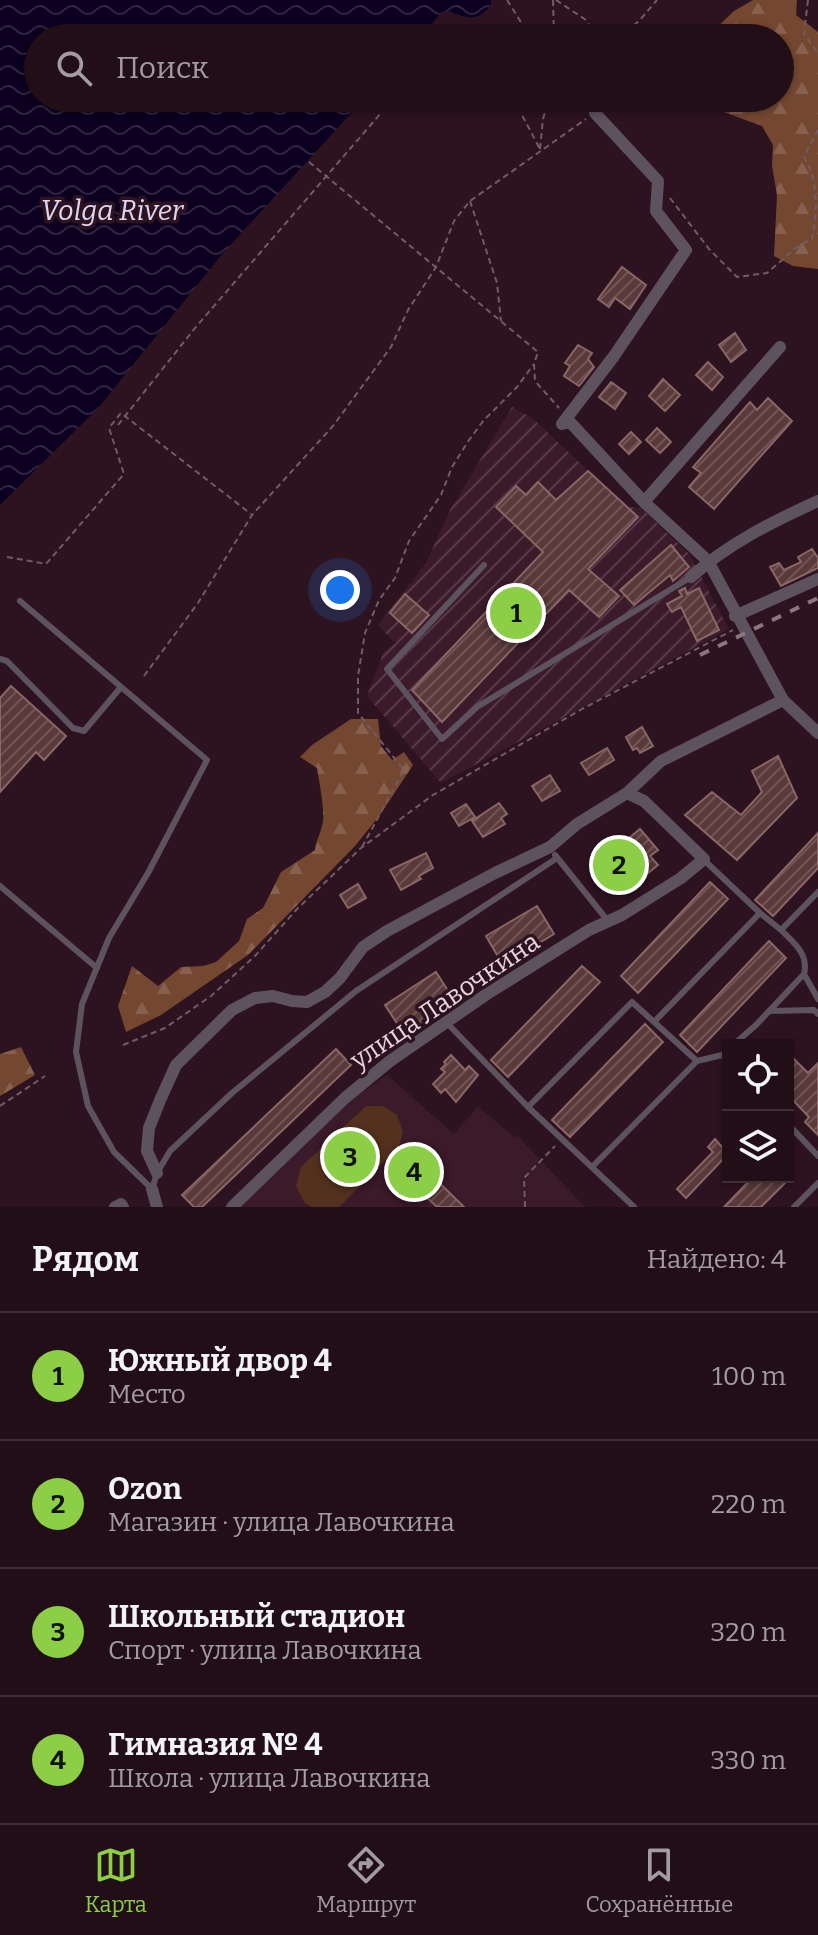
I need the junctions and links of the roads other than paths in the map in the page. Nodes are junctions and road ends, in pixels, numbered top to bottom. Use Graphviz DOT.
graph roads {
  1 [pos="595,113"];
  2 [pos="780,347"];
  3 [pos="818,501"];
  4 [pos="644,502"];
  5 [pos="708,561"];
  6 [pos="484,565"];
  7 [pos="691,577"];
  8 [pos="818,579"];
  9 [pos="20,601"];
  10 [pos="738,620"];
  11 [pos="0,659"];
  12 [pos="121,687"];
  13 [pos="783,700"];
  14 [pos="818,733"];
  15 [pos="627,793"];
  16 [pos="553,852"];
  17 [pos="704,859"];
  18 [pos="0,886"];
  19 [pos="818,892"];
  20 [pos="760,913"];
  21 [pos="608,921"];
  22 [pos="781,930"];
  23 [pos="97,968"];
  24 [pos="804,974"];
  25 [pos="818,999"];
  26 [pos="769,1011"];
  27 [pos="818,1014"];
  28 [pos="446,1022"];
  29 [pos="654,1022"];
  30 [pos="739,1039"];
  31 [pos="722,1055"];
  32 [pos="697,1061"];
  33 [pos="528,1107"];
  34 [pos="794,1130"];
  35 [pos="818,1156"];
  36 [pos="592,1167"];
  37 [pos="157,1173"];
  38 [pos="818,1183"];
  39 [pos="152,1189"];
  40 [pos="115,1207"];
  41 [pos="123,1207"];
  42 [pos="157,1207"];
  43 [pos="232,1207"];
  44 [pos="634,1207"];
  45 [pos="794,1207"];
  1 -- 4 [label="street"];
  2 -- 4 [label="street"];
  3 -- 5 [label="street"];
  4 -- 5 [label="street"];
  5 -- 7 [label="street"];
  5 -- 10 [label="street"];
  6 -- 7 [label="lane"];
  8 -- 10 [label="street"];
  9 -- 12 [label="lane"];
  10 -- 13 [label="street"];
  11 -- 12 [label="lane"];
  12 -- 23 [label="lane"];
  13 -- 14 [label="street"];
  13 -- 15 [label="street"];
  15 -- 16 [label="street"];
  15 -- 17 [label="street"];
  16 -- 21 [label="lane"];
  16 -- 37 [label="lane"];
  16 -- 37 [label="street"];
  17 -- 20 [label="lane"];
  17 -- 21 [label="street, улица Лавочкина"];
  18 -- 23 [label="lane"];
  19 -- 22 [label="lane"];
  20 -- 22 [label="lane"];
  20 -- 29 [label="lane"];
  21 -- 28 [label="street, улица Лавочкина"];
  22 -- 24 [label="lane"];
  23 -- 39 [label="lane"];
  24 -- 25 [label="lane"];
  24 -- 26 [label="lane"];
  26 -- 27 [label="lane"];
  26 -- 30 [label="lane"];
  28 -- 33 [label="lane"];
  28 -- 43 [label="street, улица Лавочкина"];
  29 -- 32 [label="lane"];
  29 -- 33 [label="lane"];
  31 -- 32 [label="lane"];
  32 -- 36 [label="lane"];
  33 -- 36 [label="lane"];
  34 -- 35 [label="lane"];
  36 -- 44 [label="lane"];
  37 -- 39 [label="lane"];
  38 -- 45 [label="lane"];
  39 -- 42 [label="street"];
  40 -- 41 [label="street"];
}
